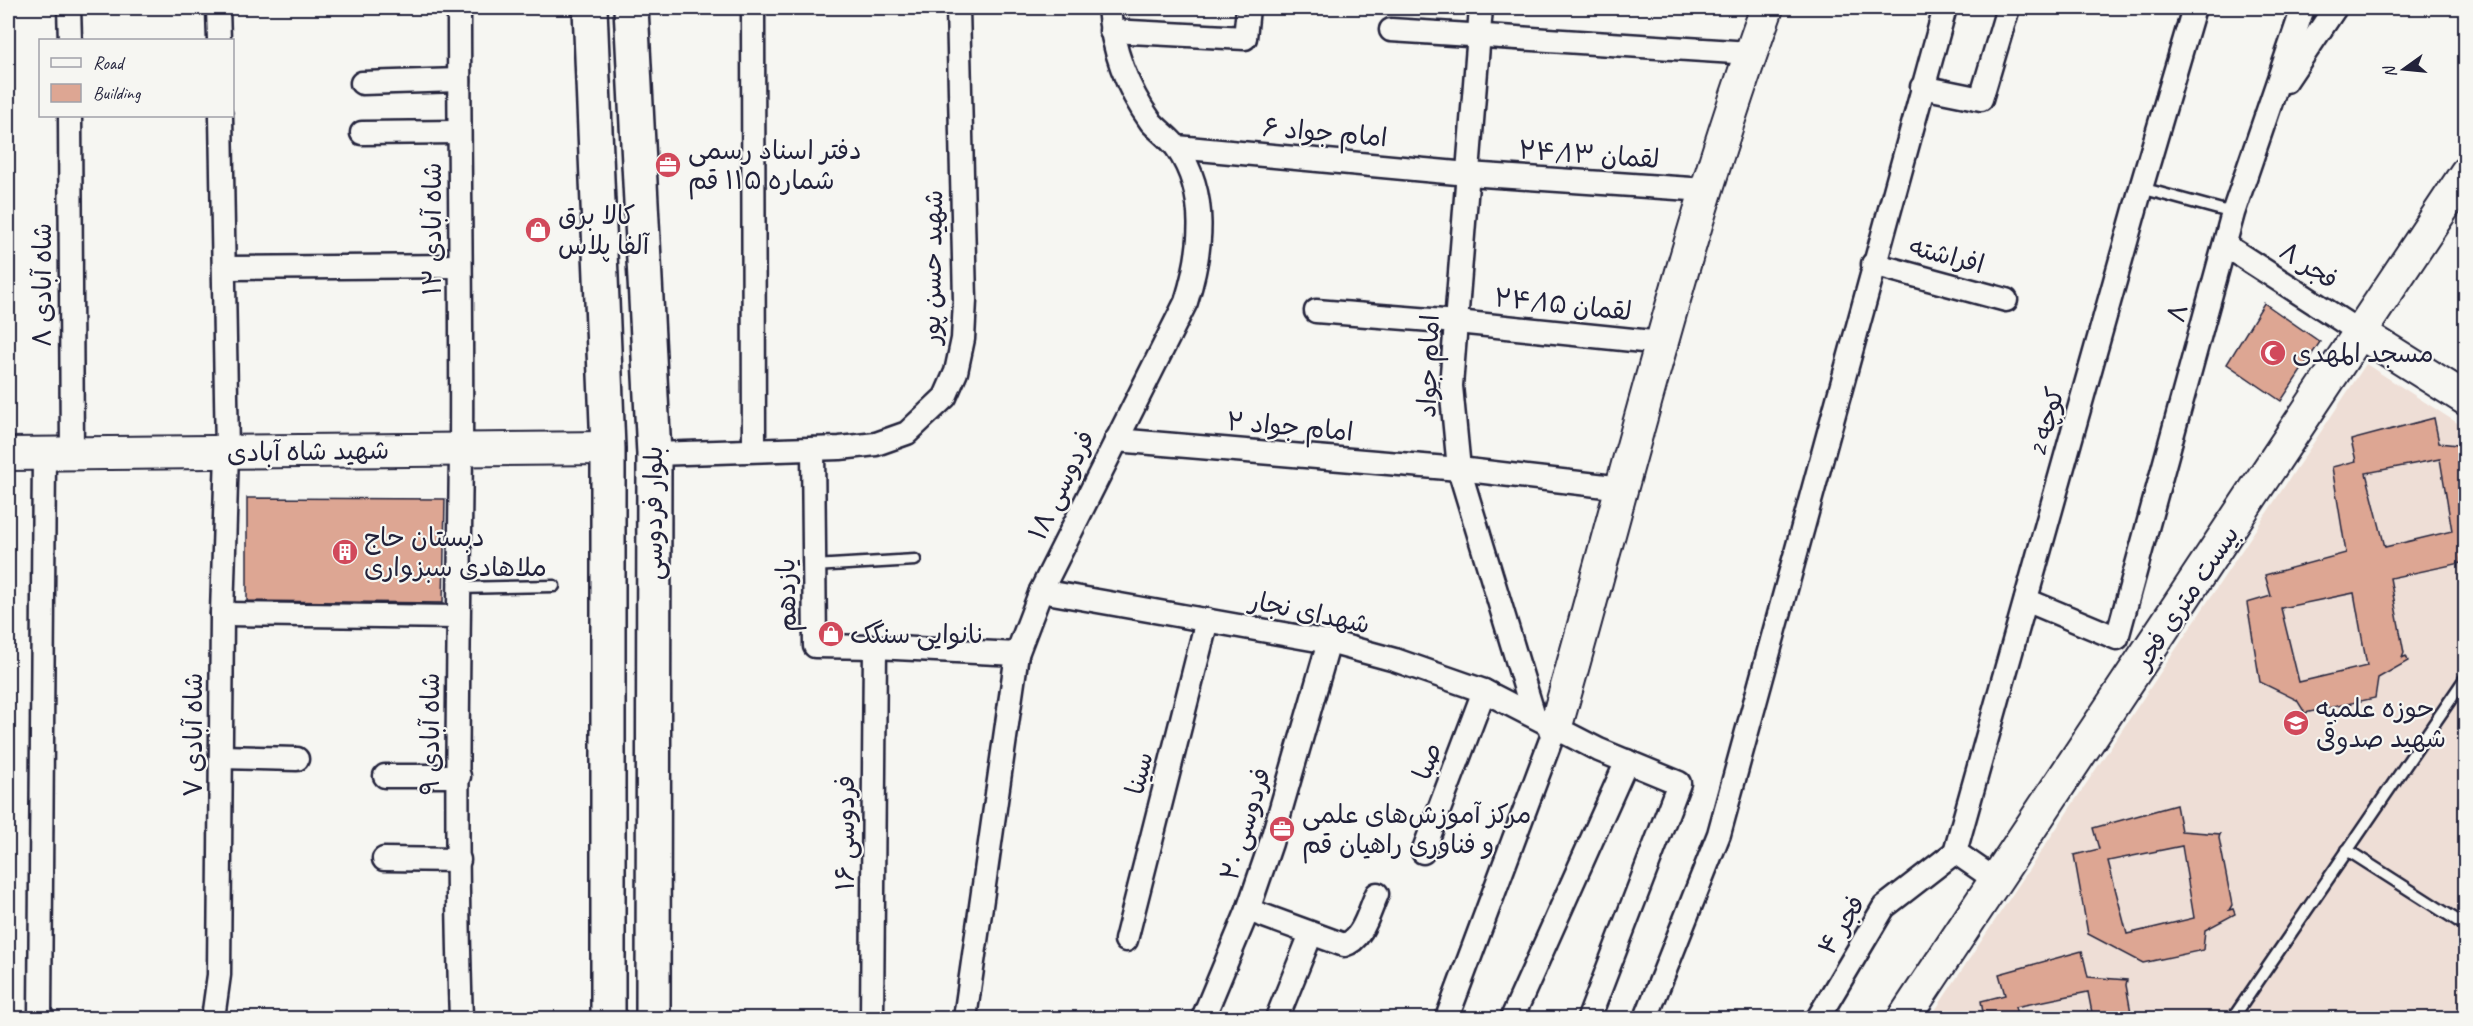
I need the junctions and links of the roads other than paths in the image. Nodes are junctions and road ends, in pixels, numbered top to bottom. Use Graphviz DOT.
graph roads {
  1 [pos="69,8"];
  2 [pos="218,8"];
  3 [pos="459,8"];
  4 [pos="590,8"];
  5 [pos="631,8"];
  6 [pos="753,8"];
  7 [pos="958,8"];
  8 [pos="1109,8"];
  9 [pos="1248,8"];
  10 [pos="1481,8"];
  11 [pos="1767,8"];
  12 [pos="1945,8"];
  13 [pos="2007,8"];
  14 [pos="2194,8"];
  15 [pos="2303,8"];
  16 [pos="2335,8"];
  17 [pos="1391,30"];
  18 [pos="1111,31"];
  19 [pos="1479,35"];
  20 [pos="70,39"];
  21 [pos="219,39"];
  22 [pos="1750,53"];
  23 [pos="459,80"];
  24 [pos="362,83"];
  25 [pos="1922,87"];
  26 [pos="2269,107"];
  27 [pos="70,117"];
  28 [pos="221,117"];
  29 [pos="459,132"];
  30 [pos="362,133"];
  31 [pos="1177,147"];
  32 [pos="2466,173"];
  33 [pos="1468,174"];
  34 [pos="2140,188"];
  35 [pos="1706,190"];
  36 [pos="2233,213"];
  37 [pos="2225,244"];
  38 [pos="1873,264"];
  39 [pos="460,266"];
  40 [pos="225,268"];
  41 [pos="2006,300"];
  42 [pos="1316,311"];
  43 [pos="1457,322"];
  44 [pos="2361,333"];
  45 [pos="1662,343"];
  46 [pos="2466,399"];
  47 [pos="1116,440"];
  48 [pos="608,448"];
  49 [pos="813,449"];
  50 [pos="461,450"];
  51 [pos="754,450"];
  52 [pos="227,452"];
  53 [pos="8,454"];
  54 [pos="58,454"];
  55 [pos="654,454"];
  56 [pos="1459,469"];
  57 [pos="1623,488"];
  58 [pos="915,560"];
  59 [pos="814,566"];
  60 [pos="554,586"];
  61 [pos="458,588"];
  62 [pos="1041,591"];
  63 [pos="2026,600"];
  64 [pos="222,614"];
  65 [pos="458,617"];
  66 [pos="1207,621"];
  67 [pos="1329,642"];
  68 [pos="875,647"];
  69 [pos="1017,654"];
  70 [pos="2466,677"];
  71 [pos="1484,691"];
  72 [pos="1544,723"];
  73 [pos="221,758"];
  74 [pos="297,759"];
  75 [pos="1627,761"];
  76 [pos="385,776"];
  77 [pos="459,776"];
  78 [pos="2347,850"];
  79 [pos="1423,852"];
  80 [pos="1955,852"];
  81 [pos="384,859"];
  82 [pos="459,860"];
  83 [pos="1997,881"];
  84 [pos="1377,894"];
  85 [pos="1248,910"];
  86 [pos="2466,926"];
  87 [pos="1311,934"];
  88 [pos="1126,940"];
  89 [pos="40,1018"];
  90 [pos="213,1018"];
  91 [pos="461,1018"];
  92 [pos="608,1018"];
  93 [pos="653,1018"];
  94 [pos="872,1018"];
  95 [pos="965,1018"];
  96 [pos="1203,1018"];
  97 [pos="1277,1018"];
  98 [pos="1447,1018"];
  99 [pos="1512,1018"];
  100 [pos="1589,1018"];
  101 [pos="1646,1018"];
  102 [pos="1818,1018"];
  103 [pos="1904,1018"];
  104 [pos="2233,1018"];
  1 -- 20 [label="street"];
  2 -- 21 [label="street"];
  3 -- 23 [label="street, شاه آبادی ۱۲"];
  4 -- 48 [label="main road, بلوار فردوسی"];
  5 -- 55 [label="main road, بلوار فردوسی"];
  6 -- 51 [label="street"];
  7 -- 49 [label="street, شهید حسن پور"];
  8 -- 18 [label="street, فردوسی ۱۸"];
  9 -- 18 [label="street"];
  10 -- 19 [label="street, امام جواد"];
  11 -- 22 [label="street"];
  12 -- 25 [label="street"];
  13 -- 25 [label="street"];
  14 -- 34 [label="street, کوچه 2"];
  15 -- 26 [label="street, ۸"];
  16 -- 26 [label="street"];
  17 -- 19 [label="street"];
  18 -- 31 [label="street, فردوسی ۱۸"];
  19 -- 22 [label="street"];
  19 -- 33 [label="street, امام جواد"];
  22 -- 35 [label="street"];
  23 -- 24 [label="street"];
  23 -- 29 [label="street, شاه آبادی ۱۲"];
  25 -- 38 [label="street"];
  26 -- 36 [label="street, ۸"];
  27 -- 54 [label="street, شاه آبادی ۸"];
  28 -- 40 [label="street, شاه آبادی ۷"];
  29 -- 30 [label="street"];
  29 -- 39 [label="street, شاه آبادی ۱۲"];
  31 -- 33 [label="street, امام جواد ۶"];
  31 -- 47 [label="street, فردوسی ۱۸"];
  32 -- 44 [label="street, بیست متری فجر"];
  33 -- 35 [label="street, لقمان ۲۴/۱۳"];
  33 -- 43 [label="street, امام جواد"];
  34 -- 36 [label="lane"];
  34 -- 63 [label="street, کوچه 2"];
  35 -- 45 [label="street"];
  36 -- 37 [label="street, ۸"];
  37 -- 44 [label="street, فجر ۸"];
  37 -- 63 [label="street, ۸"];
  38 -- 41 [label="street, افراشته"];
  38 -- 101 [label="street"];
  39 -- 40 [label="street"];
  39 -- 50 [label="street, شاه آبادی ۱۲"];
  40 -- 52 [label="street, شاه آبادی ۷"];
  42 -- 43 [label="street, لقمان ۲۴/۱۵"];
  43 -- 45 [label="street, لقمان ۲۴/۱۵"];
  43 -- 56 [label="street, امام جواد"];
  44 -- 46 [label="street"];
  44 -- 83 [label="street, بیست متری فجر"];
  45 -- 57 [label="street"];
  47 -- 56 [label="street, امام جواد ۲"];
  47 -- 62 [label="street, فردوسی ۱۸"];
  48 -- 50 [label="street, شهید شاه آبادی"];
  48 -- 92 [label="main road, بلوار فردوسی"];
  49 -- 51 [label="street, شهید حسن پور"];
  49 -- 59 [label="street, یازدهم"];
  50 -- 52 [label="street, شهید شاه آبادی"];
  50 -- 61 [label="street, شاه آبادی ۹"];
  51 -- 55 [label="street, شهید حسن پور"];
  52 -- 54 [label="street, شهید شاه آبادی"];
  52 -- 64 [label="street, شاه آبادی ۷"];
  53 -- 54 [label="street, شهید شاه آبادی"];
  54 -- 89 [label="street, شاه آبادی ۸"];
  55 -- 93 [label="main road, بلوار فردوسی"];
  56 -- 57 [label="street, امام جواد ۲"];
  56 -- 72 [label="street, امام جواد"];
  57 -- 72 [label="street"];
  58 -- 59 [label="lane"];
  59 -- 68 [label="street, یازدهم"];
  60 -- 61 [label="lane"];
  61 -- 65 [label="street, شاه آبادی ۹"];
  62 -- 66 [label="street, شهدای نجار"];
  62 -- 69 [label="street, فردوسی ۱۸"];
  63 -- 80 [label="street, کوچه 2"];
  64 -- 65 [label="street"];
  64 -- 73 [label="street, شاه آبادی ۷"];
  65 -- 77 [label="street, شاه آبادی ۹"];
  66 -- 67 [label="street, شهدای نجار"];
  66 -- 88 [label="street, سینا"];
  67 -- 71 [label="street, شهدای نجار"];
  67 -- 85 [label="street, فردوسی ۲۰"];
  68 -- 69 [label="street, یازدهم"];
  68 -- 94 [label="street, فردوسی ۱۶"];
  69 -- 95 [label="street, فردوسی ۱۸"];
  70 -- 78 [label="lane"];
  71 -- 72 [label="street, شهدای نجار"];
  71 -- 79 [label="street, صبا"];
  72 -- 75 [label="street, شهدای نجار"];
  72 -- 98 [label="street"];
  73 -- 74 [label="street"];
  73 -- 90 [label="street, شاه آبادی ۷"];
  75 -- 99 [label="street"];
  75 -- 100 [label="street, شهدای نجار"];
  76 -- 77 [label="street"];
  77 -- 82 [label="street, شاه آبادی ۹"];
  78 -- 86 [label="lane"];
  78 -- 104 [label="lane"];
  80 -- 83 [label="street"];
  80 -- 102 [label="street, فجر ۴"];
  81 -- 82 [label="street"];
  82 -- 91 [label="street, شاه آبادی ۹"];
  83 -- 103 [label="street, بیست متری فجر"];
  84 -- 87 [label="street"];
  85 -- 87 [label="street"];
  85 -- 96 [label="street, فردوسی ۲۰"];
  87 -- 97 [label="street"];
}
